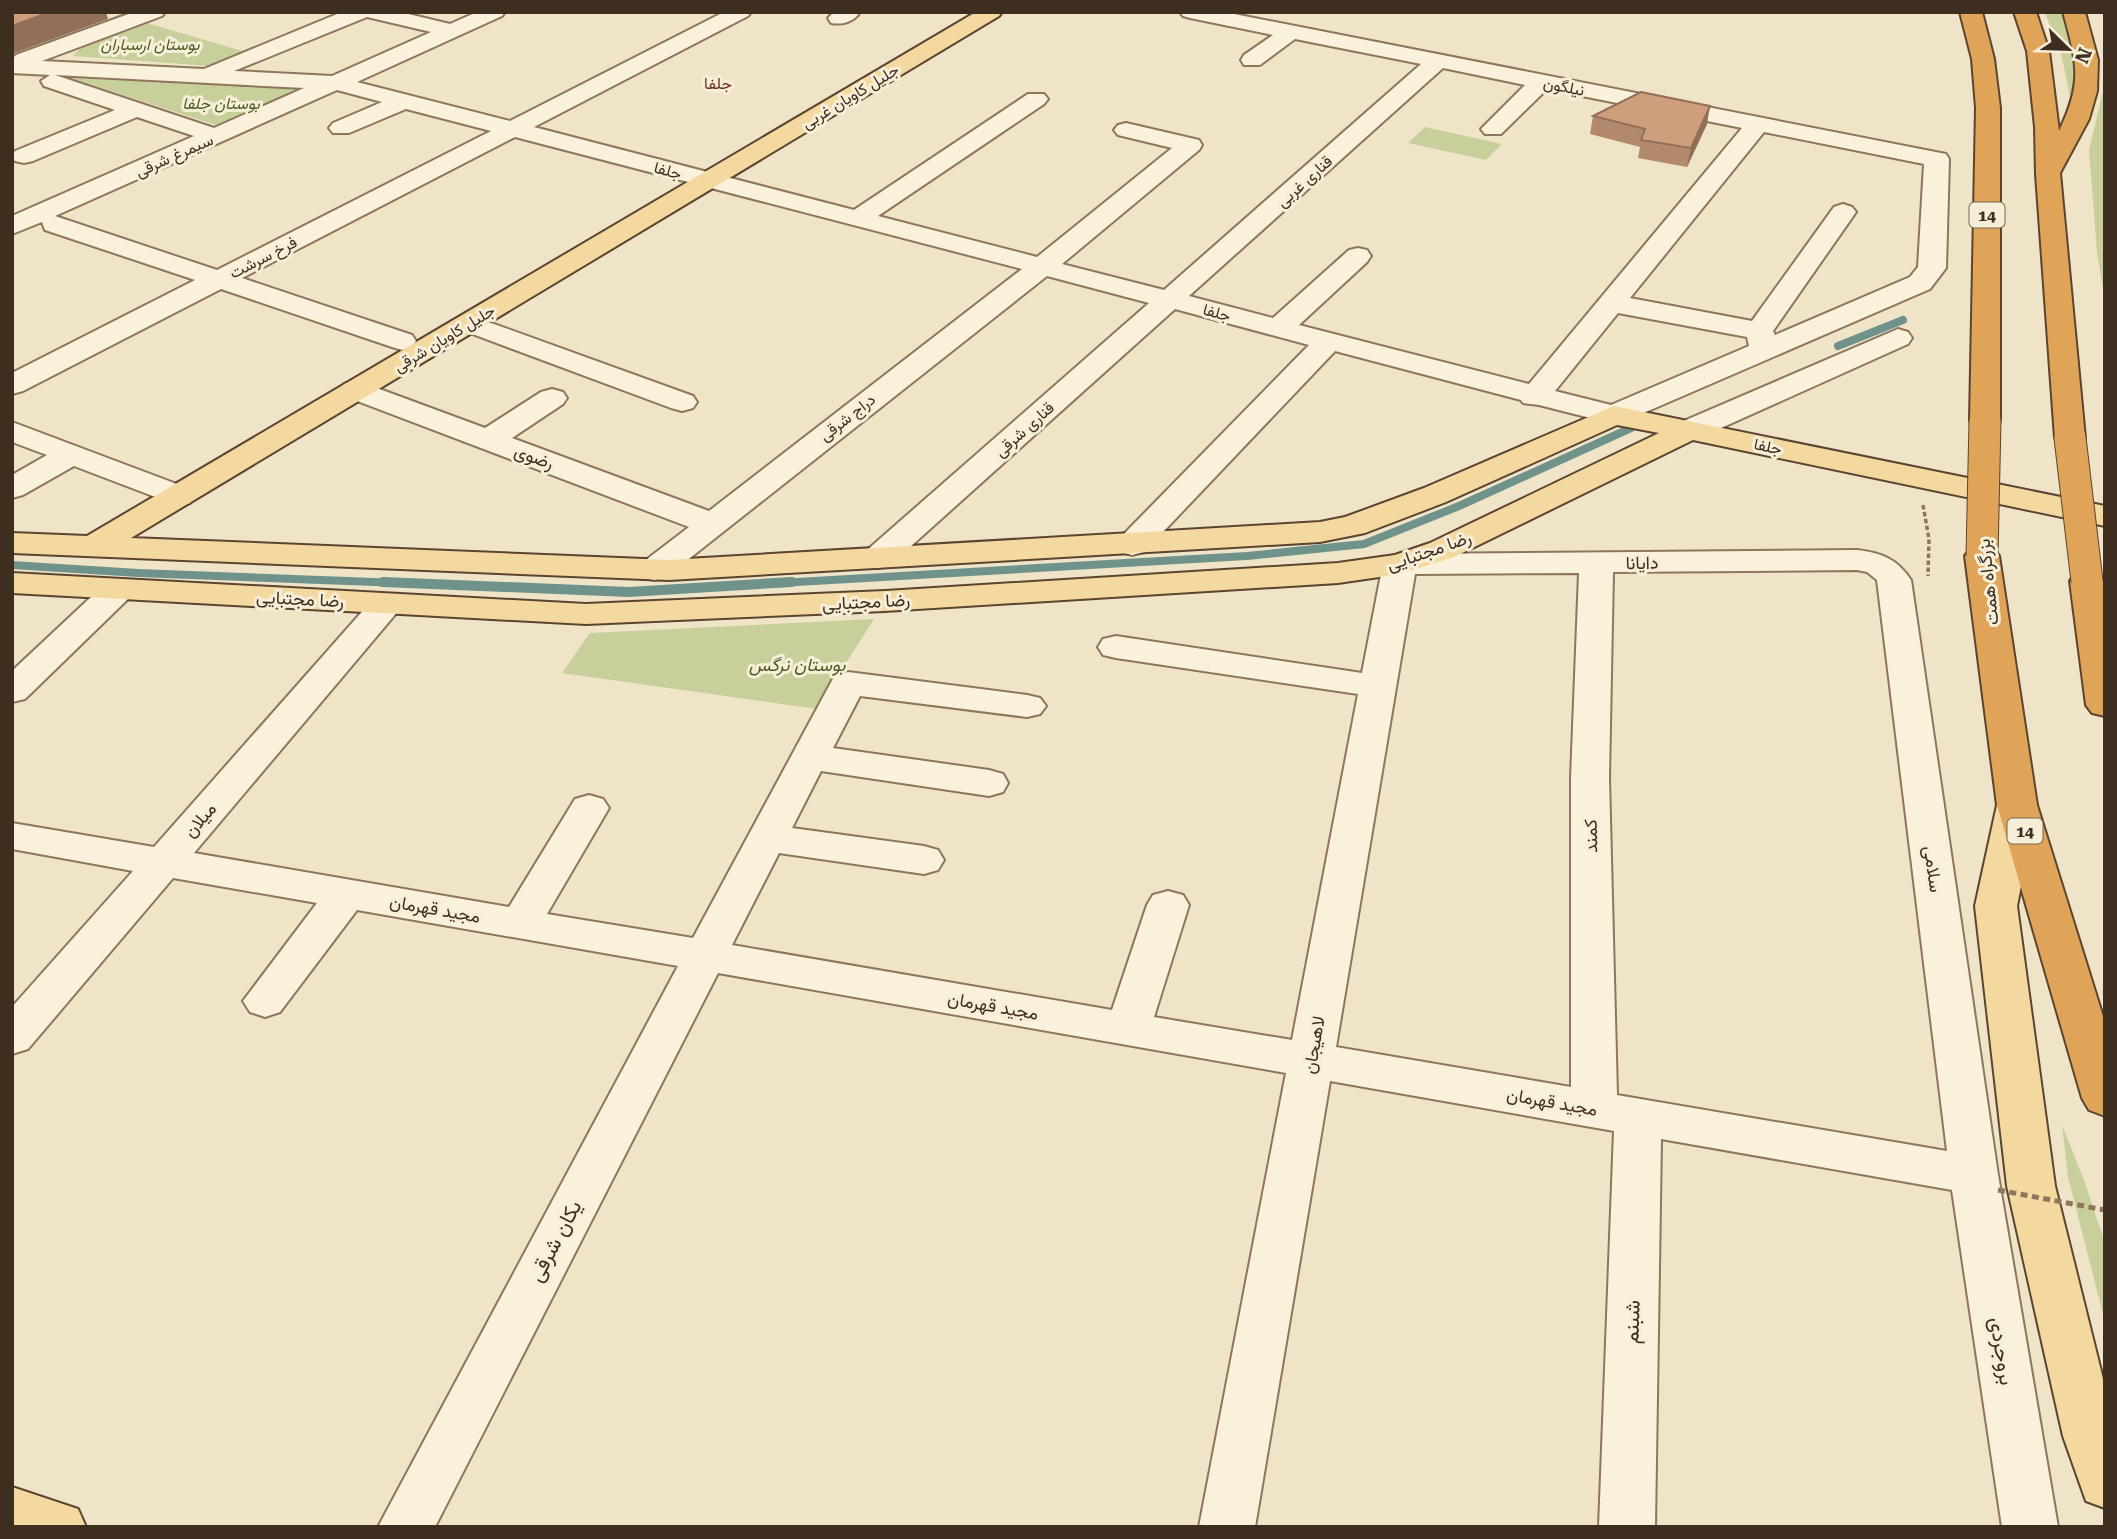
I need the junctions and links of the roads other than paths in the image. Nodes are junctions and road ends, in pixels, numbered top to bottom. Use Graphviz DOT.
graph roads {
  1 [pos="155,12"];
  2 [pos="361,12"];
  3 [pos="372,12"];
  4 [pos="495,12"];
  5 [pos="741,12"];
  6 [pos="992,12"];
  7 [pos="1191,12"];
  8 [pos="1971,12"];
  9 [pos="2025,12"];
  10 [pos="2074,12"];
  11 [pos="452,31"];
  12 [pos="1291,32"];
  13 [pos="1252,60"];
  14 [pos="1438,61"];
  15 [pos="12,66"];
  16 [pos="38,76"];
  17 [pos="202,76"];
  18 [pos="1541,82"];
  19 [pos="335,83"];
  20 [pos="12,85"];
  21 [pos="1036,99"];
  22 [pos="404,101"];
  23 [pos="137,109"];
  24 [pos="1758,124"];
  25 [pos="341,128"];
  26 [pos="1493,129"];
  27 [pos="515,130"];
  28 [pos="1126,130"];
  29 [pos="216,136"];
  30 [pos="24,156"];
  31 [pos="2048,174"];
  32 [pos="709,180"];
  33 [pos="12,196"];
  34 [pos="1843,212"];
  35 [pos="53,216"];
  36 [pos="857,219"];
  37 [pos="12,226"];
  38 [pos="1358,256"];
  39 [pos="1042,267"];
  40 [pos="219,280"];
  41 [pos="1169,300"];
  42 [pos="1610,303"];
  43 [pos="469,323"];
  44 [pos="1279,328"];
  45 [pos="1898,338"];
  46 [pos="1762,340"];
  47 [pos="402,341"];
  48 [pos="1329,341"];
  49 [pos="12,385"];
  50 [pos="355,390"];
  51 [pos="1534,397"];
  52 [pos="552,398"];
  53 [pos="682,402"];
  54 [pos="1614,415"];
  55 [pos="1690,430"];
  56 [pos="12,431"];
  57 [pos="488,440"];
  58 [pos="72,454"];
  59 [pos="12,488"];
  60 [pos="179,496"];
  61 [pos="2105,516"];
  62 [pos="712,524"];
  63 [pos="12,543"];
  64 [pos="95,545"];
  65 [pos="1132,545"];
  66 [pos="878,558"];
  67 [pos="1400,564"];
  68 [pos="1596,564"];
  69 [pos="1883,566"];
  70 [pos="654,570"];
  71 [pos="18,588"];
  72 [pos="118,590"];
  73 [pos="387,604"];
  74 [pos="1116,647"];
  75 [pos="1378,686"];
  76 [pos="12,691"];
  77 [pos="2105,705"];
  78 [pos="1027,706"];
  79 [pos="809,757"];
  80 [pos="989,783"];
  81 [pos="2017,805"];
  82 [pos="589,808"];
  83 [pos="12,836"];
  84 [pos="766,838"];
  85 [pos="924,860"];
  86 [pos="164,862"];
  87 [pos="347,894"];
  88 [pos="1168,905"];
  89 [pos="520,924"];
  90 [pos="705,956"];
  91 [pos="265,1002"];
  92 [pos="1128,1029"];
  93 [pos="12,1037"];
  94 [pos="1311,1060"];
  95 [pos="2105,1098"];
  96 [pos="1616,1113"];
  97 [pos="1986,1182"];
  98 [pos="2105,1483"];
  99 [pos="12,1513"];
  100 [pos="58,1527"];
  101 [pos="406,1527"];
  102 [pos="1227,1527"];
  103 [pos="1627,1527"];
  104 [pos="2030,1527"];
  1 -- 15 [label="street"];
  2 -- 17 [label="street"];
  3 -- 11 [label="street"];
  4 -- 11 [label="street, سیمرغ شرقی"];
  5 -- 27 [label="street, فرخ سرشت"];
  6 -- 32 [label="main road, جلیل کاویان غربی"];
  7 -- 12 [label="street, نیلگون"];
  8 -- 81 [label="highway, بزرگراه همت / 14, bridge"];
  9 -- 31 [label="highway"];
  10 -- 31 [label="highway"];
  11 -- 19 [label="street, سیمرغ شرقی"];
  12 -- 13 [label="street"];
  12 -- 14 [label="street, نیلگون"];
  14 -- 18 [label="street, نیلگون"];
  14 -- 41 [label="street, قناری غربی"];
  15 -- 16 [label="street"];
  15 -- 17 [label="street, جلفا"];
  16 -- 20 [label="street"];
  16 -- 23 [label="street"];
  17 -- 19 [label="street, جلفا"];
  18 -- 24 [label="street, نیلگون"];
  18 -- 26 [label="street"];
  19 -- 22 [label="street, جلفا"];
  19 -- 29 [label="street, سیمرغ شرقی"];
  21 -- 36 [label="street"];
  22 -- 25 [label="street"];
  22 -- 27 [label="street, جلفا"];
  23 -- 29 [label="street"];
  23 -- 30 [label="street"];
  24 -- 42 [label="street"];
  24 -- 46 [label="street, نیلگون"];
  27 -- 32 [label="street, جلفا"];
  27 -- 40 [label="street, فرخ سرشت"];
  28 -- 39 [label="street, دراج شرقی"];
  29 -- 35 [label="street, سیمرغ شرقی"];
  31 -- 77 [label="highway, bridge"];
  32 -- 36 [label="street, جلفا"];
  32 -- 43 [label="main road, جلیل کاویان شرقی"];
  33 -- 35 [label="street"];
  34 -- 46 [label="street"];
  35 -- 37 [label="street, سیمرغ شرقی"];
  35 -- 40 [label="street"];
  36 -- 39 [label="street, جلفا"];
  38 -- 44 [label="street"];
  39 -- 41 [label="street, جلفا"];
  39 -- 62 [label="street, دراج شرقی"];
  40 -- 47 [label="street"];
  40 -- 49 [label="street, فرخ سرشت"];
  41 -- 44 [label="street, جلفا"];
  41 -- 66 [label="street, قناری شرقی"];
  42 -- 46 [label="street"];
  42 -- 51 [label="street"];
  43 -- 50 [label="main road, جلیل کاویان شرقی"];
  43 -- 53 [label="street"];
  44 -- 48 [label="street, جلفا"];
  45 -- 55 [label="street"];
  46 -- 54 [label="street"];
  48 -- 51 [label="street, جلفا"];
  48 -- 65 [label="street"];
  50 -- 57 [label="street, رضوی"];
  50 -- 60 [label="main road, جلیل کاویان شرقی"];
  51 -- 54 [label="street, جلفا"];
  52 -- 57 [label="street"];
  54 -- 55 [label="main road, جلفا"];
  54 -- 65 [label="main road"];
  55 -- 61 [label="main road, جلفا"];
  55 -- 67 [label="main road, رضا مجتبایی"];
  56 -- 58 [label="street"];
  57 -- 62 [label="street, رضوی"];
  58 -- 59 [label="street"];
  58 -- 60 [label="street"];
  60 -- 64 [label="main road, جلیل کاویان شرقی"];
  62 -- 70 [label="street, دراج شرقی"];
  63 -- 64 [label="main road"];
  64 -- 70 [label="main road"];
  64 -- 71 [label="main road, جلیل کاویان شرقی"];
  65 -- 66 [label="main road"];
  66 -- 70 [label="main road"];
  67 -- 68 [label="street, دایانا"];
  67 -- 73 [label="main road, رضا مجتبایی"];
  67 -- 75 [label="street, لاهیجان"];
  68 -- 69 [label="street, دایانا"];
  68 -- 96 [label="street, کمند"];
  69 -- 97 [label="street, سلامی"];
  71 -- 72 [label="main road, رضا مجتبایی"];
  72 -- 73 [label="main road, رضا مجتبایی"];
  72 -- 76 [label="street"];
  73 -- 86 [label="street, میلان"];
  74 -- 75 [label="street"];
  75 -- 94 [label="street, لاهیجان"];
  78 -- 79 [label="street, یکان شرقی"];
  79 -- 80 [label="street"];
  79 -- 84 [label="street, یکان شرقی"];
  81 -- 95 [label="highway, بزرگراه همت / 14"];
  81 -- 98 [label="main road"];
  82 -- 89 [label="street"];
  83 -- 86 [label="street, مجید قهرمان"];
  84 -- 85 [label="street"];
  84 -- 90 [label="street, یکان شرقی"];
  86 -- 87 [label="street, مجید قهرمان"];
  86 -- 93 [label="street, میلان"];
  87 -- 89 [label="street, مجید قهرمان"];
  87 -- 91 [label="street"];
  88 -- 92 [label="street"];
  89 -- 90 [label="street, مجید قهرمان"];
  90 -- 92 [label="street, مجید قهرمان"];
  90 -- 101 [label="street, یکان شرقی"];
  92 -- 94 [label="street, مجید قهرمان"];
  94 -- 96 [label="street, مجید قهرمان"];
  94 -- 102 [label="street, لاهیجان"];
  96 -- 97 [label="street, مجید قهرمان"];
  96 -- 103 [label="street, شبنم"];
  97 -- 104 [label="street, بروجردی"];
  99 -- 100 [label="main road"];
}
